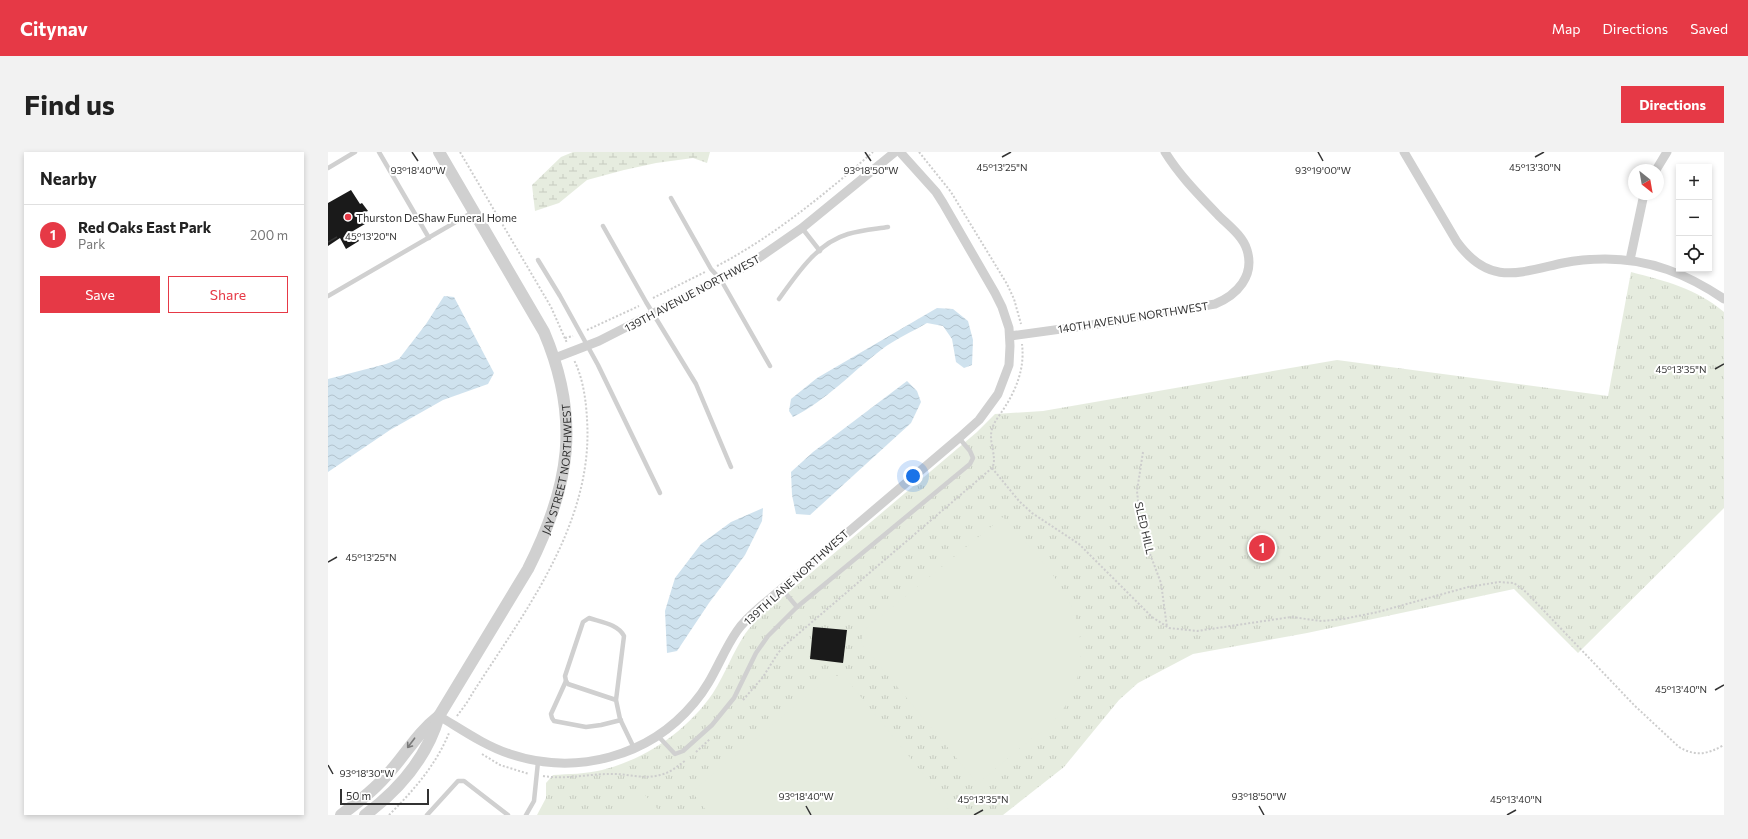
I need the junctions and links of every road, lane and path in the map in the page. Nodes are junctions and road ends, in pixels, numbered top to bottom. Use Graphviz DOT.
graph roads {
  1 [pos="355,152"];
  2 [pos="380,152"];
  3 [pos="439,152"];
  4 [pos="460,152"];
  5 [pos="873,152"];
  6 [pos="895,152"];
  7 [pos="900,152"];
  8 [pos="919,152"];
  9 [pos="1165,152"];
  10 [pos="1404,152"];
  11 [pos="1667,152"];
  12 [pos="1660,164"];
  13 [pos="328,168"];
  14 [pos="671,198"];
  15 [pos="1643,200"];
  16 [pos="473,212"];
  17 [pos="603,226"];
  18 [pos="888,227"];
  19 [pos="802,228"];
  20 [pos="429,238"];
  21 [pos="820,251"];
  22 [pos="538,260"];
  23 [pos="1630,260"];
  24 [pos="711,269"];
  25 [pos="721,280"];
  26 [pos="328,296"];
  27 [pos="779,299"];
  28 [pos="1724,299"];
  29 [pos="646,302"];
  30 [pos="654,313"];
  31 [pos="1021,325"];
  32 [pos="580,333"];
  33 [pos="1010,336"];
  34 [pos="588,346"];
  35 [pos="555,358"];
  36 [pos="770,366"];
  37 [pos="959,438"];
  38 [pos="1144,452"];
  39 [pos="731,467"];
  40 [pos="992,468"];
  41 [pos="660,493"];
  42 [pos="781,588"];
  43 [pos="797,607"];
  44 [pos="813,622"];
  45 [pos="1167,627"];
  46 [pos="566,681"];
  47 [pos="616,700"];
  48 [pos="743,700"];
  49 [pos="439,716"];
  50 [pos="621,720"];
  51 [pos="658,736"];
  52 [pos="713,737"];
  53 [pos="1724,745"];
  54 [pos="634,748"];
  55 [pos="691,756"];
  56 [pos="686,759"];
  57 [pos="538,762"];
  58 [pos="547,777"];
  59 [pos="341,815"];
  60 [pos="365,815"];
  61 [pos="427,815"];
  62 [pos="508,815"];
  63 [pos="526,815"];
  1 -- 13 [label="lane"];
  2 -- 20 [label="lane"];
  3 -- 16 [label="street, JAY STREET NORTHWEST"];
  4 -- 32 [label="path"];
  5 -- 24 [label="path"];
  6 -- 19 [label="street, 139TH AVENUE NORTHWEST"];
  7 -- 33 [label="street, 139TH LANE NORTHWEST"];
  8 -- 31 [label="path"];
  9 -- 33 [label="street, 140TH AVENUE NORTHWEST"];
  10 -- 23 [label="street"];
  11 -- 12 [label="street"];
  14 -- 24 [label="lane"];
  15 -- 23 [label="street"];
  16 -- 20 [label="lane"];
  16 -- 35 [label="street, JAY STREET NORTHWEST"];
  17 -- 29 [label="lane"];
  18 -- 21 [label="lane"];
  19 -- 21 [label="lane"];
  19 -- 25 [label="street, 139TH AVENUE NORTHWEST"];
  20 -- 26 [label="lane"];
  21 -- 27 [label="lane"];
  22 -- 32 [label="lane"];
  23 -- 28 [label="street"];
  24 -- 25 [label="lane"];
  24 -- 29 [label="path"];
  25 -- 30 [label="street, 139TH AVENUE NORTHWEST"];
  25 -- 36 [label="lane"];
  29 -- 30 [label="lane"];
  29 -- 32 [label="path"];
  30 -- 34 [label="street, 139TH AVENUE NORTHWEST"];
  30 -- 39 [label="lane"];
  32 -- 34 [label="lane"];
  33 -- 37 [label="street, 139TH LANE NORTHWEST"];
  34 -- 35 [label="street, 139TH AVENUE NORTHWEST"];
  34 -- 41 [label="lane"];
  35 -- 49 [label="street, JAY STREET NORTHWEST"];
  37 -- 42 [label="street, 139TH LANE NORTHWEST"];
  37 -- 43 [label="lane"];
  38 -- 45 [label="path, SLED HILL"];
  40 -- 45 [label="path"];
  42 -- 43 [label="lane"];
  42 -- 51 [label="street, 139TH LANE NORTHWEST"];
  43 -- 51 [label="lane"];
  44 -- 48 [label="path"];
  45 -- 53 [label="path"];
  46 -- 47 [label="lane"];
  46 -- 47 [label="lane"];
  46 -- 50 [label="lane"];
  47 -- 50 [label="lane"];
  49 -- 57 [label="street, 139TH LANE NORTHWEST"];
  49 -- 59 [label="street, JAY STREET NORTHWEST, one-way"];
  49 -- 60 [label="street, JAY STREET NORTHWEST"];
  50 -- 54 [label="lane"];
  51 -- 54 [label="street, 139TH LANE NORTHWEST"];
  52 -- 55 [label="path"];
  54 -- 57 [label="street, 139TH LANE NORTHWEST"];
  56 -- 58 [label="path"];
  57 -- 63 [label="lane"];
  61 -- 62 [label="lane"];
}
